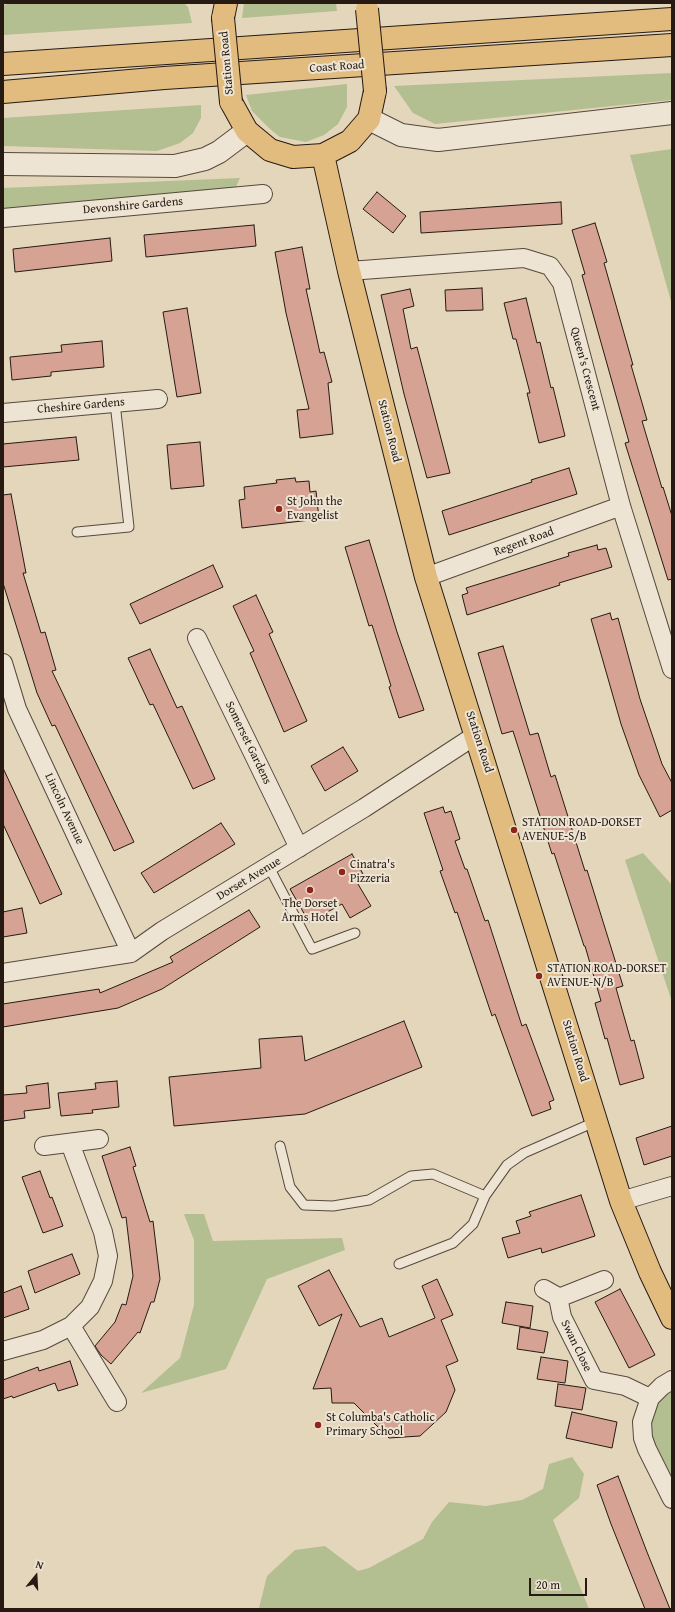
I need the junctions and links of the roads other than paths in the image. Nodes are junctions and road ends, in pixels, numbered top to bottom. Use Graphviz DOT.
graph roads {
  1 [pos="366,6"];
  2 [pos="225,11"];
  3 [pos="672,19"];
  4 [pos="672,45"];
  5 [pos="3,64"];
  6 [pos="3,92"];
  7 [pos="672,113"];
  8 [pos="369,119"];
  9 [pos="247,131"];
  10 [pos="323,155"];
  11 [pos="3,164"];
  12 [pos="263,194"];
  13 [pos="3,218"];
  14 [pos="349,271"];
  15 [pos="158,399"];
  16 [pos="115,403"];
  17 [pos="3,413"];
  18 [pos="621,506"];
  19 [pos="77,532"];
  20 [pos="426,577"];
  21 [pos="197,638"];
  22 [pos="3,663"];
  23 [pos="672,669"];
  24 [pos="476,735"];
  25 [pos="299,848"];
  26 [pos="269,866"];
  27 [pos="355,933"];
  28 [pos="131,953"];
  29 [pos="3,973"];
  30 [pos="597,1122"];
  31 [pos="99,1139"];
  32 [pos="70,1143"];
  33 [pos="44,1146"];
  34 [pos="280,1146"];
  35 [pos="672,1186"];
  36 [pos="484,1196"];
  37 [pos="621,1201"];
  38 [pos="399,1264"];
  39 [pos="604,1280"];
  40 [pos="544,1289"];
  41 [pos="560,1298"];
  42 [pos="672,1318"];
  43 [pos="71,1326"];
  44 [pos="3,1351"];
  45 [pos="672,1380"];
  46 [pos="650,1398"];
  47 [pos="117,1402"];
  48 [pos="672,1499"];
  1 -- 8 [label="main road, bridge"];
  2 -- 9 [label="main road, Station Road, bridge"];
  3 -- 5 [label="main road"];
  4 -- 6 [label="main road, Coast Road"];
  7 -- 8 [label="street"];
  8 -- 10 [label="main road, Station Road"];
  9 -- 10 [label="main road, Station Road"];
  9 -- 11 [label="street"];
  10 -- 14 [label="main road, Station Road"];
  12 -- 13 [label="street, Devonshire Gardens"];
  14 -- 18 [label="street, Queen's Crescent"];
  14 -- 20 [label="main road, Station Road"];
  15 -- 16 [label="street, Cheshire Gardens"];
  16 -- 17 [label="street, Cheshire Gardens"];
  16 -- 19 [label="lane"];
  18 -- 20 [label="street, Regent Road"];
  18 -- 23 [label="street, Queen's Crescent"];
  20 -- 24 [label="main road, Station Road"];
  21 -- 25 [label="street, Somerset Gardens"];
  22 -- 28 [label="street, Lincoln Avenue"];
  24 -- 25 [label="street, Dorset Avenue"];
  24 -- 30 [label="main road, Station Road"];
  25 -- 26 [label="street, Dorset Avenue"];
  26 -- 27 [label="lane"];
  26 -- 28 [label="street, Dorset Avenue"];
  28 -- 29 [label="street, Dorset Avenue"];
  30 -- 36 [label="lane"];
  30 -- 37 [label="main road, Station Road"];
  31 -- 32 [label="street"];
  32 -- 33 [label="street"];
  32 -- 43 [label="street"];
  34 -- 36 [label="lane"];
  35 -- 37 [label="street"];
  36 -- 38 [label="lane"];
  37 -- 42 [label="main road, Station Road"];
  39 -- 41 [label="street"];
  40 -- 41 [label="street"];
  41 -- 46 [label="street, Swan Close"];
  43 -- 44 [label="street"];
  43 -- 47 [label="street"];
  45 -- 46 [label="street"];
  46 -- 48 [label="street"];
}
